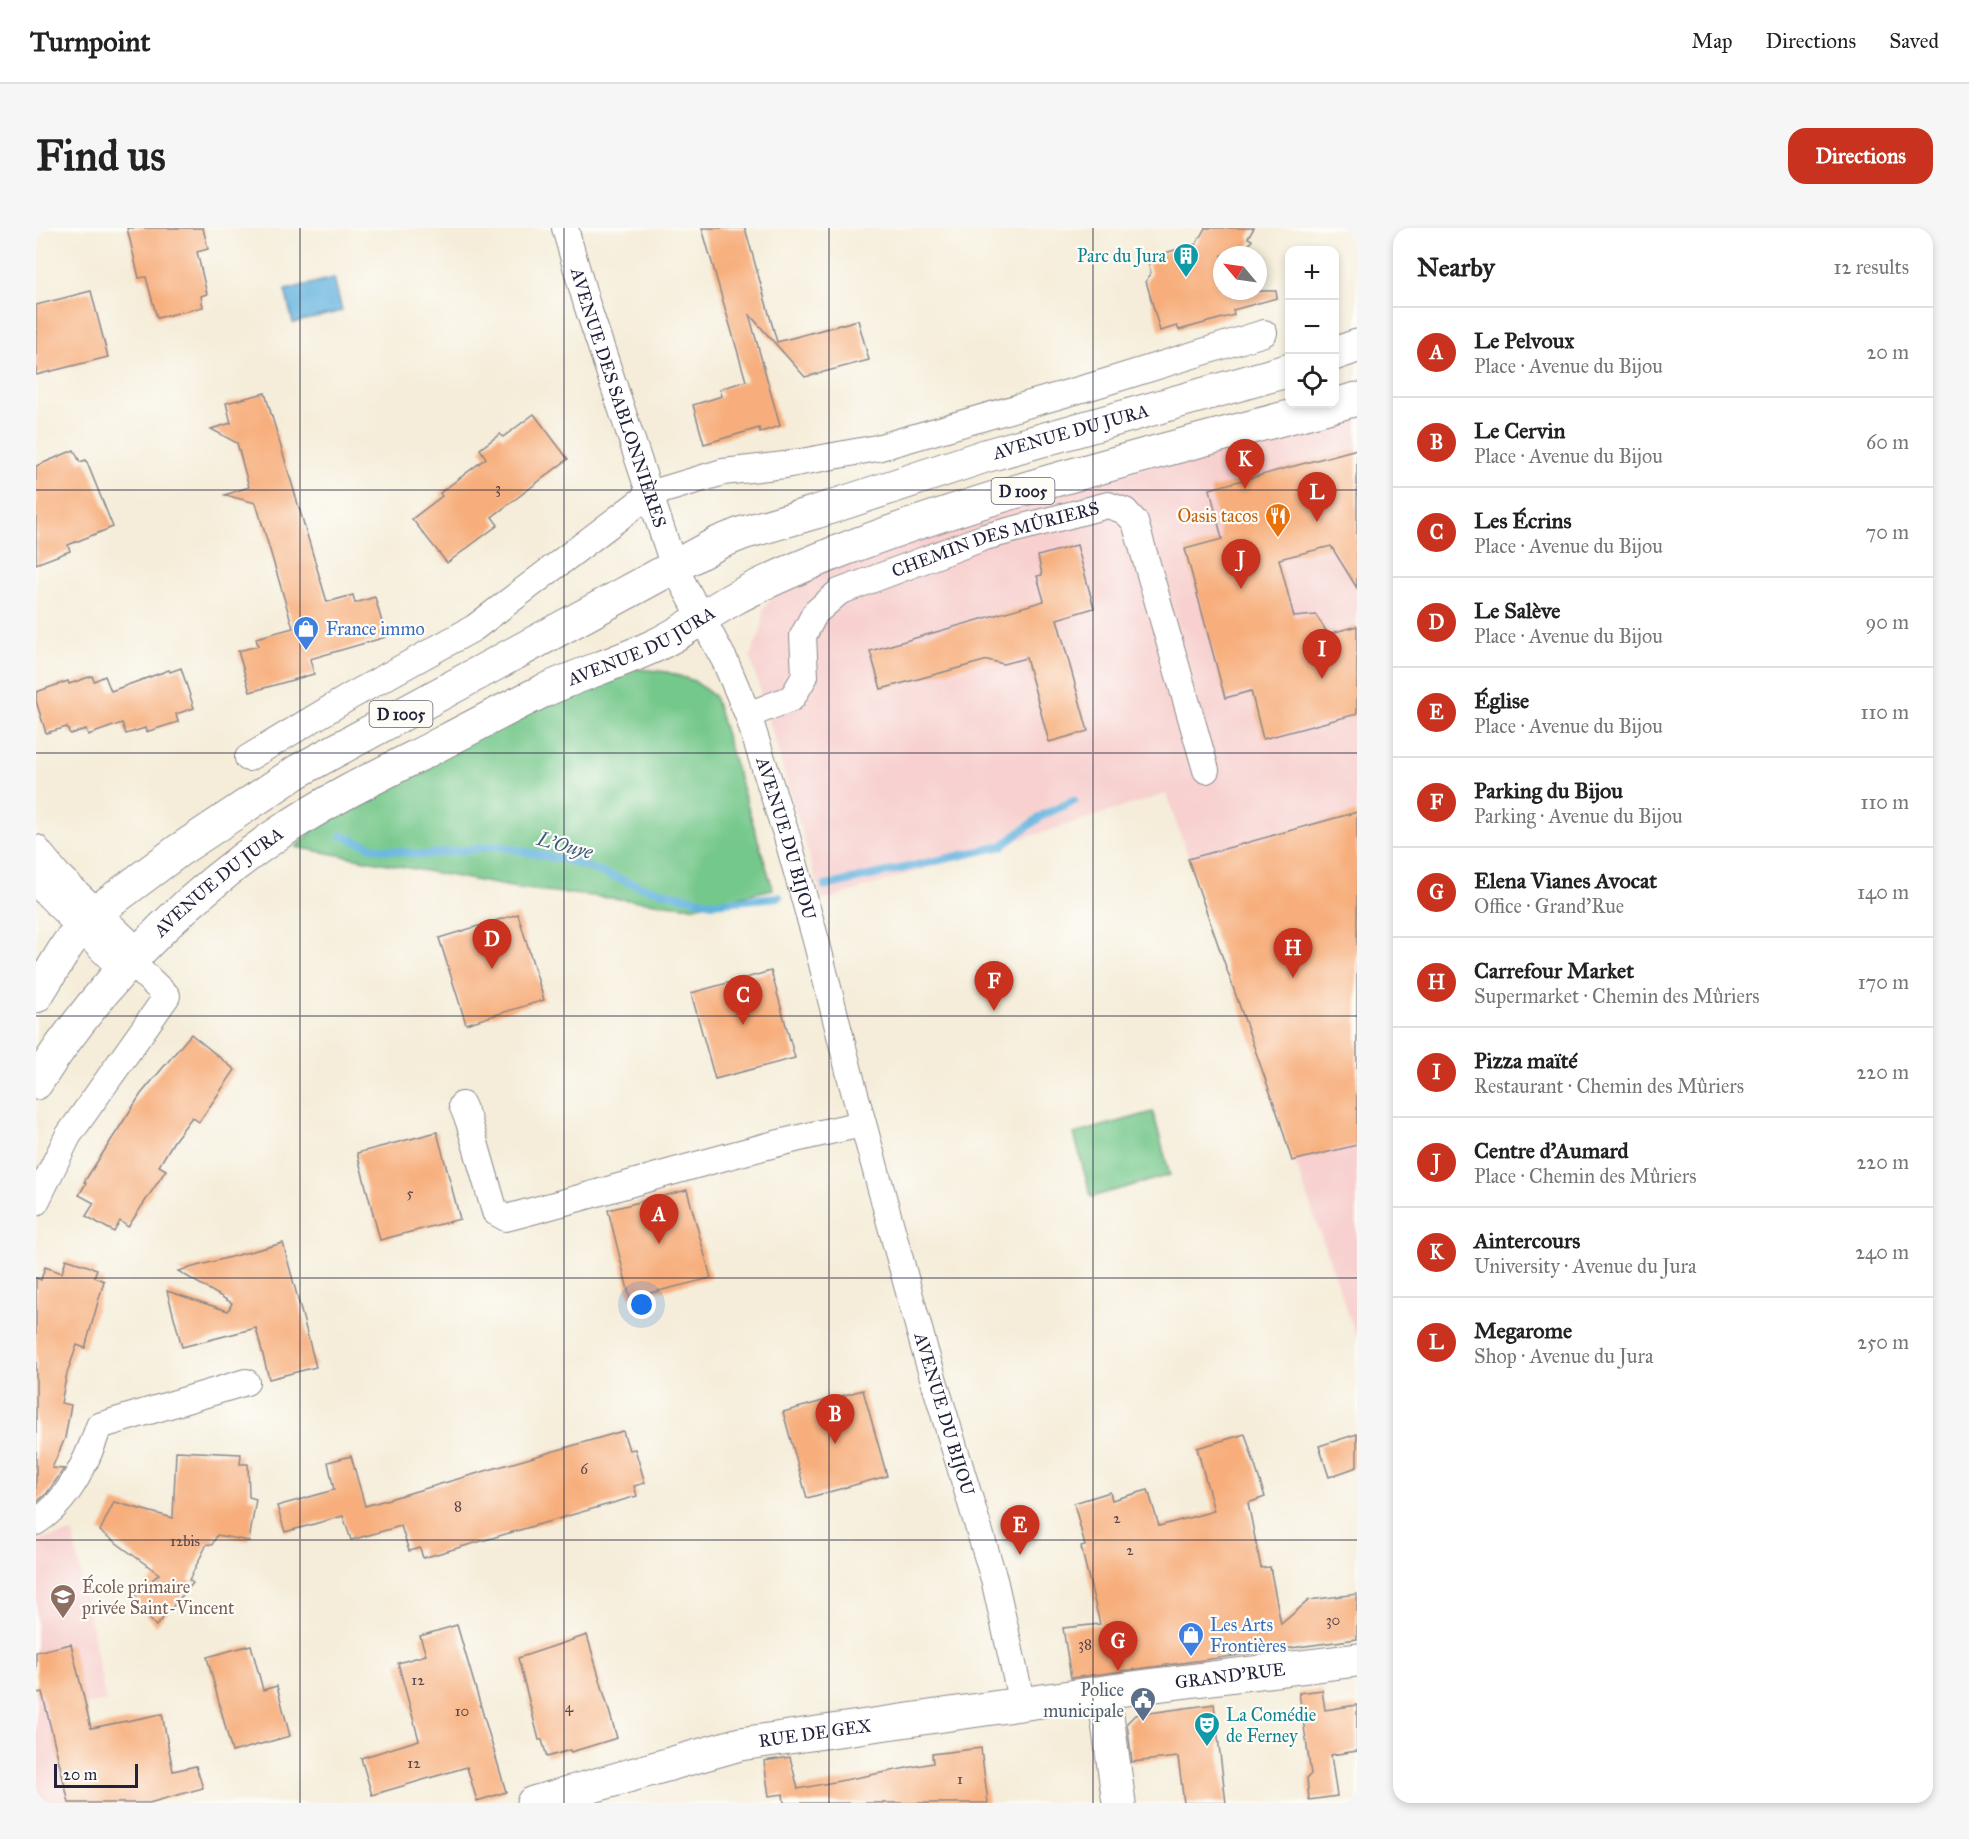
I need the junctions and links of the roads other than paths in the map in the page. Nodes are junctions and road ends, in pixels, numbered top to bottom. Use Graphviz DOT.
graph roads {
  1 [pos="565,228"];
  2 [pos="1264,333"];
  3 [pos="1357,346"];
  4 [pos="1339,353"];
  5 [pos="1285,371"];
  6 [pos="1357,399"];
  7 [pos="650,494"];
  8 [pos="674,567"];
  9 [pos="702,618"];
  10 [pos="748,715"];
  11 [pos="248,758"];
  12 [pos="1206,770"];
  13 [pos="36,848"];
  14 [pos="36,879"];
  15 [pos="88,920"];
  16 [pos="130,961"];
  17 [pos="36,996"];
  18 [pos="36,1083"];
  19 [pos="462,1105"];
  20 [pos="863,1124"];
  21 [pos="36,1202"];
  22 [pos="246,1382"];
  23 [pos="36,1522"];
  24 [pos="1357,1660"];
  25 [pos="1104,1694"];
  26 [pos="1022,1704"];
  27 [pos="533,1803"];
  28 [pos="1119,1803"];
  1 -- 7 [label="street, AVENUE DES SABLONNIÈRES"];
  2 -- 7 [label="street, AVENUE DU JURA"];
  3 -- 4 [label="main road"];
  5 -- 8 [label="main road, AVENUE DU JURA / D 1005"];
  6 -- 9 [label="main road, AVENUE DU JURA / D 1005"];
  7 -- 8 [label="street, AVENUE DES SABLONNIÈRES"];
  7 -- 11 [label="street, AVENUE DU JURA"];
  8 -- 9 [label="street, AVENUE DU BIJOU"];
  8 -- 15 [label="main road, AVENUE DU JURA / D 1005"];
  9 -- 10 [label="street, AVENUE DU BIJOU"];
  9 -- 16 [label="main road, AVENUE DU JURA / D 1005"];
  10 -- 12 [label="street, CHEMIN DES MÛRIERS"];
  10 -- 20 [label="street, AVENUE DU BIJOU"];
  13 -- 15 [label="street"];
  14 -- 15 [label="street"];
  15 -- 16 [label="street"];
  15 -- 17 [label="main road, AVENUE DU JURA / D 1005"];
  16 -- 18 [label="main road, AVENUE DU JURA / D 1005"];
  16 -- 21 [label="street"];
  19 -- 20 [label="street"];
  20 -- 26 [label="street, AVENUE DU BIJOU"];
  22 -- 23 [label="street"];
  24 -- 25 [label="main road, GRAND'RUE"];
  25 -- 26 [label="main road, RUE DE GEX"];
  25 -- 28 [label="main road"];
  26 -- 27 [label="main road, RUE DE GEX"];
}
